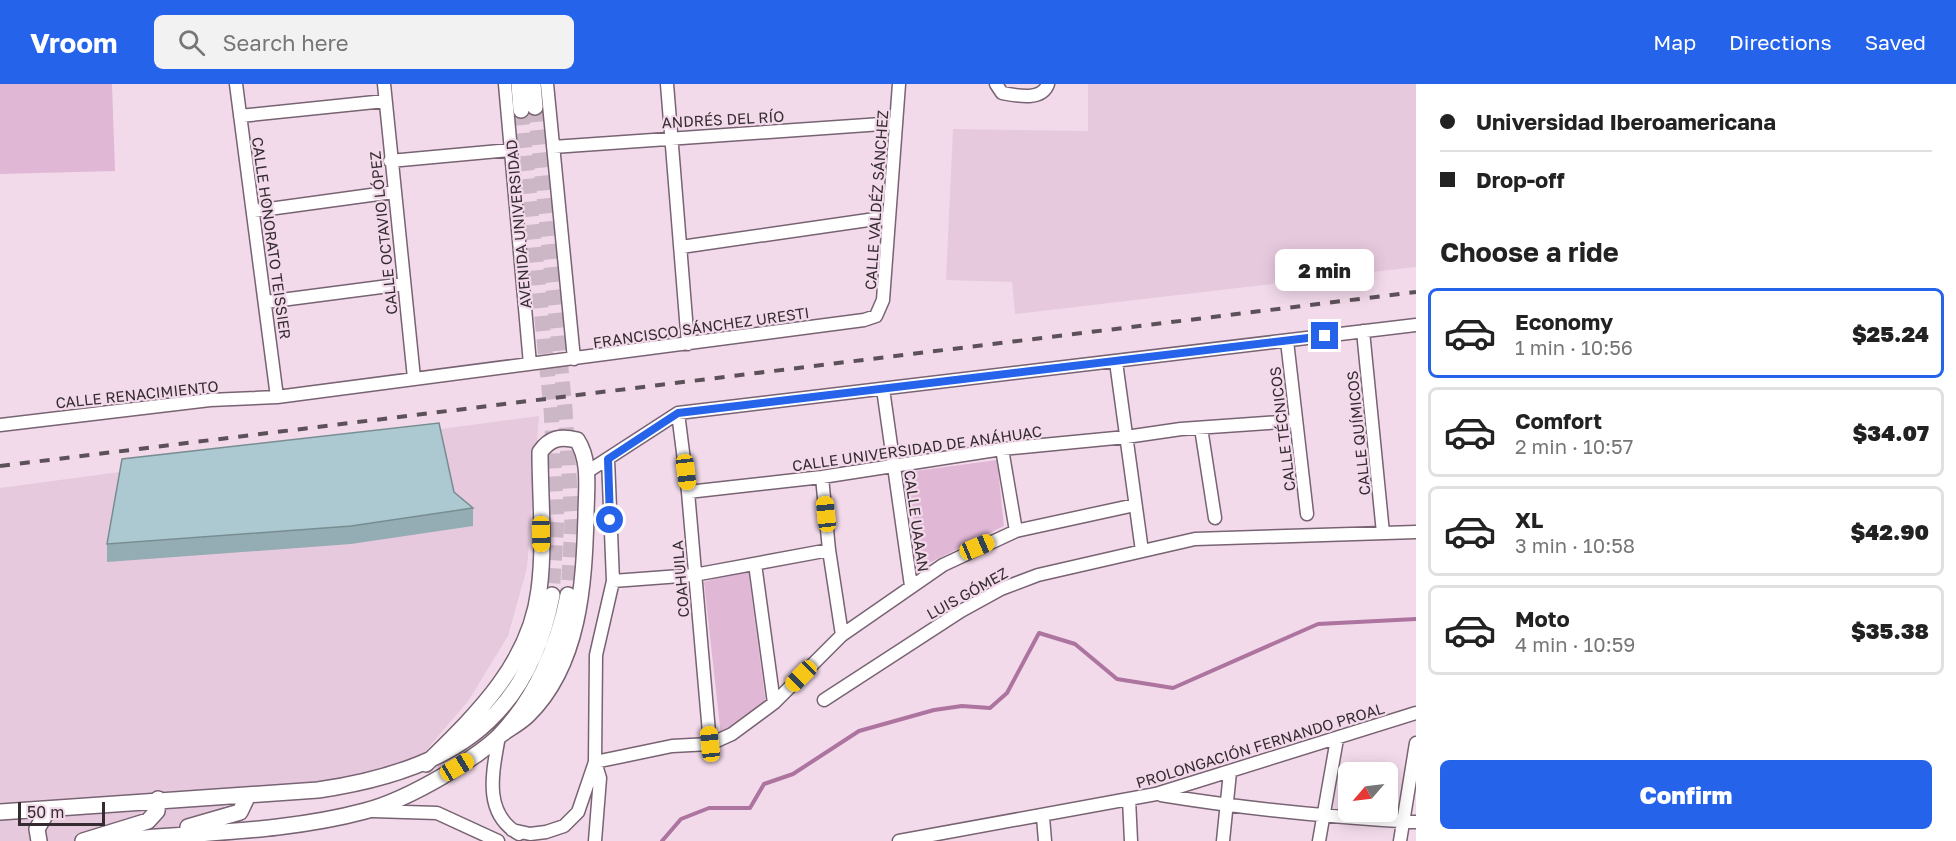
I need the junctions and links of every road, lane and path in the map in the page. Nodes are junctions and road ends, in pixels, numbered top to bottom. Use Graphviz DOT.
graph roads {
  1 [pos="236,84"];
  2 [pos="384,84"];
  3 [pos="505,84"];
  4 [pos="519,84"];
  5 [pos="533,84"];
  6 [pos="547,84"];
  7 [pos="667,84"];
  8 [pos="899,84"];
  9 [pos="996,84"];
  10 [pos="1048,84"];
  11 [pos="385,101"];
  12 [pos="240,116"];
  13 [pos="896,123"];
  14 [pos="672,137"];
  15 [pos="553,147"];
  16 [pos="511,150"];
  17 [pos="390,161"];
  18 [pos="393,192"];
  19 [pos="254,211"];
  20 [pos="889,217"];
  21 [pos="681,248"];
  22 [pos="404,284"];
  23 [pos="266,302"];
  24 [pos="876,316"];
  25 [pos="1416,325"];
  26 [pos="1363,331"];
  27 [pos="1287,341"];
  28 [pos="688,344"];
  29 [pos="573,359"];
  30 [pos="1116,362"];
  31 [pos="530,364"];
  32 [pos="414,378"];
  33 [pos="883,389"];
  34 [pos="277,397"];
  35 [pos="678,413"];
  36 [pos="1295,421"];
  37 [pos="0,425"];
  38 [pos="1201,428"];
  39 [pos="1126,437"];
  40 [pos="1002,449"];
  41 [pos="608,459"];
  42 [pos="893,465"];
  43 [pos="587,472"];
  44 [pos="822,477"];
  45 [pos="688,492"];
  46 [pos="1135,506"];
  47 [pos="1307,514"];
  48 [pos="1215,518"];
  49 [pos="1016,531"];
  50 [pos="1416,531"];
  51 [pos="1383,532"];
  52 [pos="829,550"];
  53 [pos="1142,551"];
  54 [pos="755,564"];
  55 [pos="694,575"];
  56 [pos="613,581"];
  57 [pos="911,586"];
  58 [pos="552,595"];
  59 [pos="568,595"];
  60 [pos="842,635"];
  61 [pos="824,700"];
  62 [pos="774,704"];
  63 [pos="1416,713"];
  64 [pos="499,736"];
  65 [pos="1337,738"];
  66 [pos="1416,743"];
  67 [pos="710,744"];
  68 [pos="595,762"];
  69 [pos="426,764"];
  70 [pos="1230,772"];
  71 [pos="1156,794"];
  72 [pos="248,795"];
  73 [pos="158,799"];
  74 [pos="1129,799"];
  75 [pos="1228,806"];
  76 [pos="48,810"];
  77 [pos="366,811"];
  78 [pos="0,812"];
  79 [pos="1043,817"];
  80 [pos="1324,817"];
  81 [pos="1403,821"];
  82 [pos="1416,822"];
  83 [pos="512,830"];
  84 [pos="169,835"];
  85 [pos="956,836"];
  86 [pos="39,841"];
  87 [pos="83,841"];
  88 [pos="111,841"];
  89 [pos="498,841"];
  90 [pos="531,841"];
  91 [pos="595,841"];
  92 [pos="899,841"];
  93 [pos="1045,841"];
  94 [pos="1131,841"];
  95 [pos="1223,841"];
  96 [pos="1319,841"];
  97 [pos="1400,841"];
  1 -- 12 [label="street, CALLE HONORATO TEISSIER"];
  2 -- 11 [label="street, CALLE OCTAVIO LÓPEZ"];
  3 -- 16 [label="street, AVENIDA UNIVERSIDAD"];
  4 -- 5 [label="main road"];
  6 -- 15 [label="street"];
  7 -- 14 [label="street"];
  8 -- 13 [label="street, CALLE VALDÉZ SÁNCHEZ"];
  9 -- 10 [label="street"];
  11 -- 12 [label="street"];
  11 -- 17 [label="street, CALLE OCTAVIO LÓPEZ"];
  12 -- 19 [label="street, CALLE HONORATO TEISSIER"];
  13 -- 14 [label="street, ANDRÉS DEL RÍO"];
  13 -- 20 [label="street, CALLE VALDÉZ SÁNCHEZ"];
  14 -- 15 [label="street, ANDRÉS DEL RÍO"];
  14 -- 21 [label="street"];
  15 -- 29 [label="street"];
  16 -- 17 [label="street"];
  16 -- 31 [label="street, AVENIDA UNIVERSIDAD"];
  17 -- 18 [label="street, CALLE OCTAVIO LÓPEZ"];
  18 -- 19 [label="street"];
  18 -- 22 [label="street, CALLE OCTAVIO LÓPEZ"];
  19 -- 23 [label="street, CALLE HONORATO TEISSIER"];
  20 -- 21 [label="street"];
  20 -- 24 [label="street, CALLE VALDÉZ SÁNCHEZ"];
  21 -- 28 [label="street"];
  22 -- 23 [label="street"];
  22 -- 32 [label="street, CALLE OCTAVIO LÓPEZ"];
  23 -- 34 [label="street, CALLE HONORATO TEISSIER"];
  24 -- 28 [label="street, FRANCISCO SÁNCHEZ URESTI"];
  25 -- 26 [label="street"];
  26 -- 27 [label="street"];
  26 -- 51 [label="street, CALLE QUÍMICOS"];
  27 -- 30 [label="street"];
  27 -- 36 [label="street, CALLE TÉCNICOS"];
  28 -- 29 [label="street, FRANCISCO SÁNCHEZ URESTI"];
  29 -- 31 [label="street, FRANCISCO SÁNCHEZ URESTI"];
  30 -- 33 [label="street"];
  30 -- 39 [label="street"];
  31 -- 32 [label="street, FRANCISCO SÁNCHEZ URESTI"];
  32 -- 34 [label="street, CALLE RENACIMIENTO"];
  33 -- 35 [label="street"];
  33 -- 42 [label="street, CALLE UAAAN"];
  34 -- 37 [label="street, CALLE RENACIMIENTO"];
  35 -- 41 [label="street"];
  35 -- 45 [label="street, COAHUILA"];
  36 -- 38 [label="street, CALLE UNIVERSIDAD DE ANÁHUAC"];
  36 -- 47 [label="street, CALLE TÉCNICOS"];
  38 -- 39 [label="street, CALLE UNIVERSIDAD DE ANÁHUAC"];
  38 -- 48 [label="street"];
  39 -- 40 [label="street, CALLE UNIVERSIDAD DE ANÁHUAC"];
  39 -- 46 [label="street"];
  40 -- 42 [label="street, CALLE UNIVERSIDAD DE ANÁHUAC"];
  40 -- 49 [label="street"];
  41 -- 43 [label="street"];
  41 -- 56 [label="street"];
  42 -- 44 [label="street, CALLE UNIVERSIDAD DE ANÁHUAC"];
  42 -- 57 [label="street, CALLE UAAAN"];
  43 -- 64 [label="main road"];
  43 -- 69 [label="main road"];
  44 -- 45 [label="street, CALLE UNIVERSIDAD DE ANÁHUAC"];
  44 -- 52 [label="street"];
  45 -- 55 [label="street, COAHUILA"];
  46 -- 49 [label="street"];
  46 -- 53 [label="street"];
  49 -- 57 [label="street"];
  50 -- 51 [label="street, LUIS GÓMEZ"];
  51 -- 53 [label="street, LUIS GÓMEZ"];
  52 -- 54 [label="street"];
  52 -- 60 [label="street"];
  53 -- 61 [label="street, LUIS GÓMEZ"];
  54 -- 55 [label="street"];
  54 -- 62 [label="street"];
  55 -- 56 [label="street"];
  55 -- 67 [label="street, COAHUILA"];
  56 -- 68 [label="street"];
  57 -- 60 [label="street"];
  58 -- 69 [label="main road"];
  59 -- 64 [label="main road"];
  60 -- 62 [label="street"];
  62 -- 67 [label="street"];
  63 -- 65 [label="street, PROLONGACIÓN FERNANDO PROAL"];
  64 -- 77 [label="main road"];
  64 -- 83 [label="street"];
  65 -- 70 [label="street, PROLONGACIÓN FERNANDO PROAL"];
  65 -- 80 [label="street"];
  66 -- 81 [label="street"];
  67 -- 68 [label="street"];
  68 -- 83 [label="street"];
  68 -- 91 [label="street"];
  69 -- 72 [label="main road"];
  70 -- 71 [label="street, PROLONGACIÓN FERNANDO PROAL"];
  70 -- 75 [label="street"];
  71 -- 74 [label="street, PROLONGACIÓN FERNANDO PROAL"];
  71 -- 75 [label="street"];
  72 -- 73 [label="main road"];
  72 -- 84 [label="main road"];
  73 -- 76 [label="main road"];
  73 -- 87 [label="main road"];
  74 -- 79 [label="street, PROLONGACIÓN FERNANDO PROAL"];
  74 -- 94 [label="street"];
  75 -- 80 [label="street"];
  75 -- 95 [label="street"];
  76 -- 78 [label="main road"];
  76 -- 86 [label="main road"];
  77 -- 84 [label="main road"];
  77 -- 89 [label="street"];
  79 -- 85 [label="street, PROLONGACIÓN FERNANDO PROAL"];
  79 -- 93 [label="street"];
  80 -- 81 [label="street"];
  80 -- 96 [label="street"];
  81 -- 82 [label="street"];
  81 -- 97 [label="street"];
  83 -- 90 [label="street"];
  84 -- 88 [label="main road"];
  85 -- 92 [label="street, PROLONGACIÓN FERNANDO PROAL"];
}
